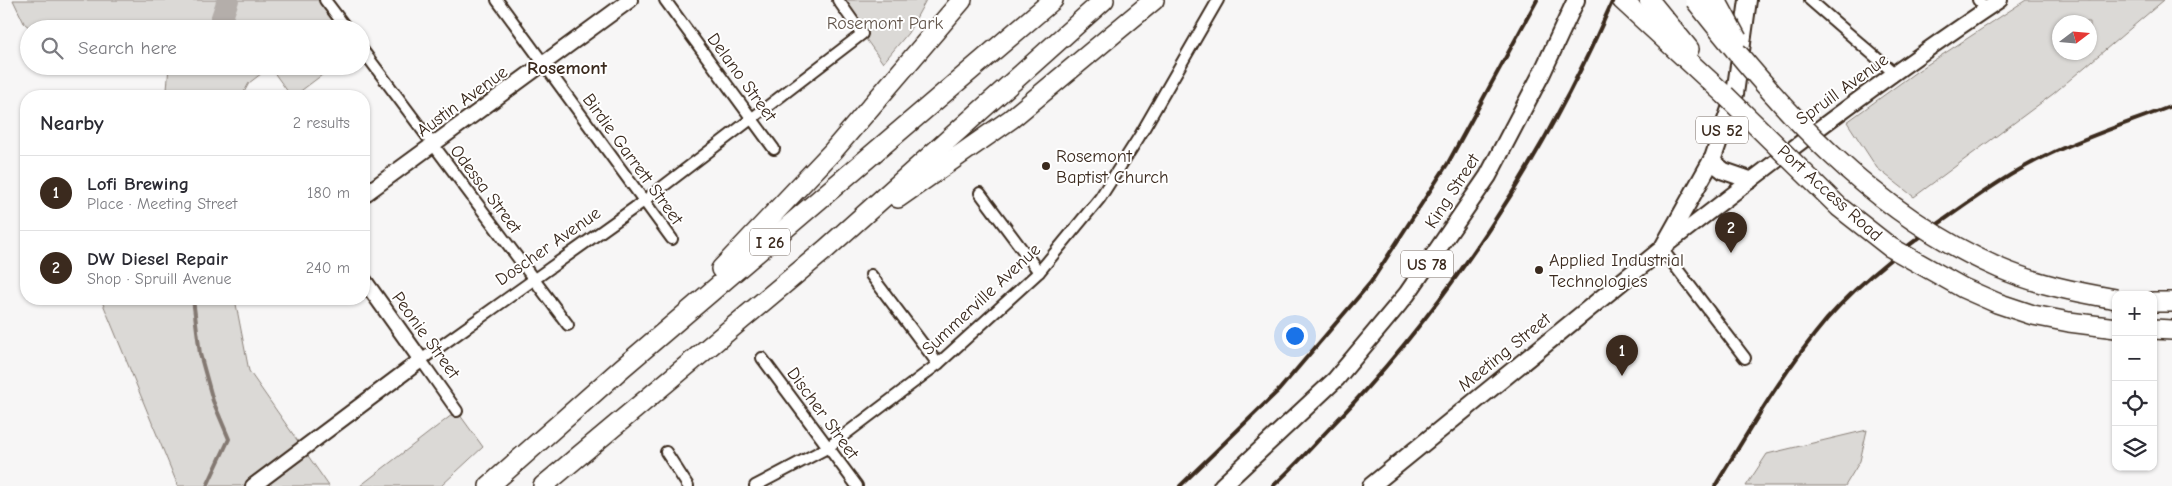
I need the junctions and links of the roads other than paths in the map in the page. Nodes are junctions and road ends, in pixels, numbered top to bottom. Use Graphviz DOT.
graph roads {
  1 [pos="326,0"];
  2 [pos="497,0"];
  3 [pos="630,0"];
  4 [pos="666,0"];
  5 [pos="838,0"];
  6 [pos="962,0"];
  7 [pos="1053,0"];
  8 [pos="1104,0"];
  9 [pos="1154,0"];
  10 [pos="1218,0"];
  11 [pos="1576,0"];
  12 [pos="1622,0"];
  13 [pos="1650,0"];
  14 [pos="1695,0"];
  15 [pos="1716,0"];
  16 [pos="1748,0"];
  17 [pos="1810,0"];
  18 [pos="2000,0"];
  19 [pos="1982,5"];
  20 [pos="340,20"];
  21 [pos="370,60"];
  22 [pos="544,64"];
  23 [pos="1894,73"];
  24 [pos="1767,87"];
  25 [pos="1725,95"];
  26 [pos="752,119"];
  27 [pos="433,145"];
  28 [pos="774,149"];
  29 [pos="1711,162"];
  30 [pos="1750,180"];
  31 [pos="370,192"];
  32 [pos="980,194"];
  33 [pos="644,201"];
  34 [pos="672,240"];
  35 [pos="826,249"];
  36 [pos="1662,249"];
  37 [pos="1038,272"];
  38 [pos="872,275"];
  39 [pos="533,278"];
  40 [pos="370,288"];
  41 [pos="2112,298"];
  42 [pos="2157,302"];
  43 [pos="2172,302"];
  44 [pos="568,325"];
  45 [pos="2112,327"];
  46 [pos="2157,329"];
  47 [pos="2172,330"];
  48 [pos="762,358"];
  49 [pos="1746,358"];
  50 [pos="421,360"];
  51 [pos="938,364"];
  52 [pos="622,368"];
  53 [pos="457,411"];
  54 [pos="828,448"];
  55 [pos="666,452"];
  56 [pos="253,486"];
  57 [pos="489,486"];
  58 [pos="543,486"];
  59 [pos="688,486"];
  60 [pos="755,486"];
  61 [pos="857,486"];
  62 [pos="1222,486"];
  63 [pos="1371,486"];
  1 -- 20 [label="street"];
  2 -- 22 [label="street, Birdie Garrett Street"];
  3 -- 22 [label="street, Austin Avenue"];
  4 -- 26 [label="street, Delano Street"];
  5 -- 26 [label="street, Doscher Avenue"];
  6 -- 52 [label="highway"];
  7 -- 52 [label="highway, I 26"];
  8 -- 35 [label="highway, I 26"];
  9 -- 35 [label="highway"];
  10 -- 37 [label="street, Summerville Avenue"];
  11 -- 62 [label="main road, King Street / US 78"];
  12 -- 25 [label="highway"];
  13 -- 25 [label="highway"];
  14 -- 24 [label="highway, bridge"];
  15 -- 24 [label="highway, bridge"];
  16 -- 29 [label="main road, US 52"];
  17 -- 23 [label="street"];
  18 -- 19 [label="street, Spruill Avenue"];
  19 -- 23 [label="street, Spruill Avenue"];
  21 -- 27 [label="street, Odessa Street"];
  22 -- 27 [label="street, Austin Avenue"];
  22 -- 33 [label="street, Birdie Garrett Street"];
  23 -- 30 [label="street, Spruill Avenue"];
  24 -- 41 [label="highway, Port Access Road, bridge"];
  25 -- 45 [label="highway, Port Access Road, bridge"];
  26 -- 28 [label="street, Delano Street"];
  26 -- 33 [label="street, Doscher Avenue"];
  27 -- 31 [label="street, Austin Avenue"];
  27 -- 39 [label="street, Odessa Street"];
  29 -- 30 [label="main road"];
  29 -- 36 [label="main road, US 52"];
  30 -- 36 [label="street, Spruill Avenue"];
  32 -- 37 [label="street"];
  33 -- 34 [label="street, Birdie Garrett Street"];
  33 -- 39 [label="street, Doscher Avenue"];
  35 -- 58 [label="highway, I 26"];
  36 -- 49 [label="street"];
  36 -- 63 [label="main road, Meeting Street / US 52"];
  37 -- 51 [label="street, Summerville Avenue"];
  38 -- 51 [label="street"];
  39 -- 44 [label="street, Odessa Street"];
  39 -- 50 [label="street, Doscher Avenue"];
  40 -- 50 [label="street, Peonie Street"];
  42 -- 43 [label="highway"];
  46 -- 47 [label="highway"];
  48 -- 54 [label="street, Discher Street"];
  50 -- 53 [label="street, Peonie Street"];
  50 -- 56 [label="street, Doscher Avenue"];
  51 -- 54 [label="street, Summerville Avenue"];
  52 -- 57 [label="highway, I 26"];
  54 -- 60 [label="street, Summerville Avenue"];
  54 -- 61 [label="street, Discher Street"];
  55 -- 59 [label="street"];
}
